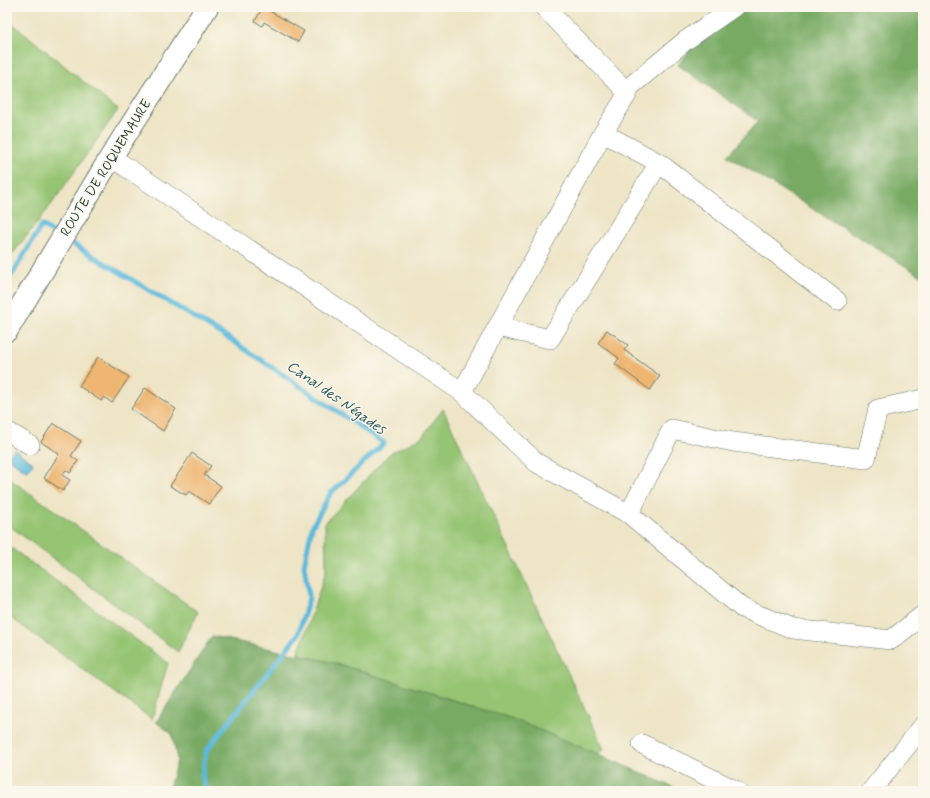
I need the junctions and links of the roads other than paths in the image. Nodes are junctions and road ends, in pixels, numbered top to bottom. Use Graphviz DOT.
graph roads {
  1 [pos="207,7"];
  2 [pos="544,7"];
  3 [pos="734,7"];
  4 [pos="626,90"];
  5 [pos="603,133"];
  6 [pos="112,157"];
  7 [pos="659,163"];
  8 [pos="836,301"];
  9 [pos="498,326"];
  10 [pos="7,330"];
  11 [pos="462,392"];
  12 [pos="923,400"];
  13 [pos="7,431"];
  14 [pos="30,444"];
  15 [pos="629,514"];
  16 [pos="921,621"];
  17 [pos="923,726"];
  18 [pos="642,744"];
  19 [pos="737,791"];
  20 [pos="871,791"];
  1 -- 6 [label="main road, ROUTE DE ROQUEMAURE"];
  2 -- 4 [label="lane"];
  3 -- 4 [label="lane"];
  4 -- 5 [label="lane"];
  5 -- 7 [label="lane"];
  5 -- 9 [label="lane"];
  6 -- 10 [label="main road, ROUTE DE ROQUEMAURE"];
  6 -- 11 [label="lane"];
  7 -- 8 [label="lane"];
  7 -- 9 [label="lane"];
  9 -- 11 [label="lane"];
  11 -- 15 [label="lane"];
  12 -- 15 [label="lane"];
  13 -- 14 [label="lane"];
  15 -- 16 [label="lane"];
  17 -- 20 [label="lane"];
  18 -- 19 [label="lane"];
}
